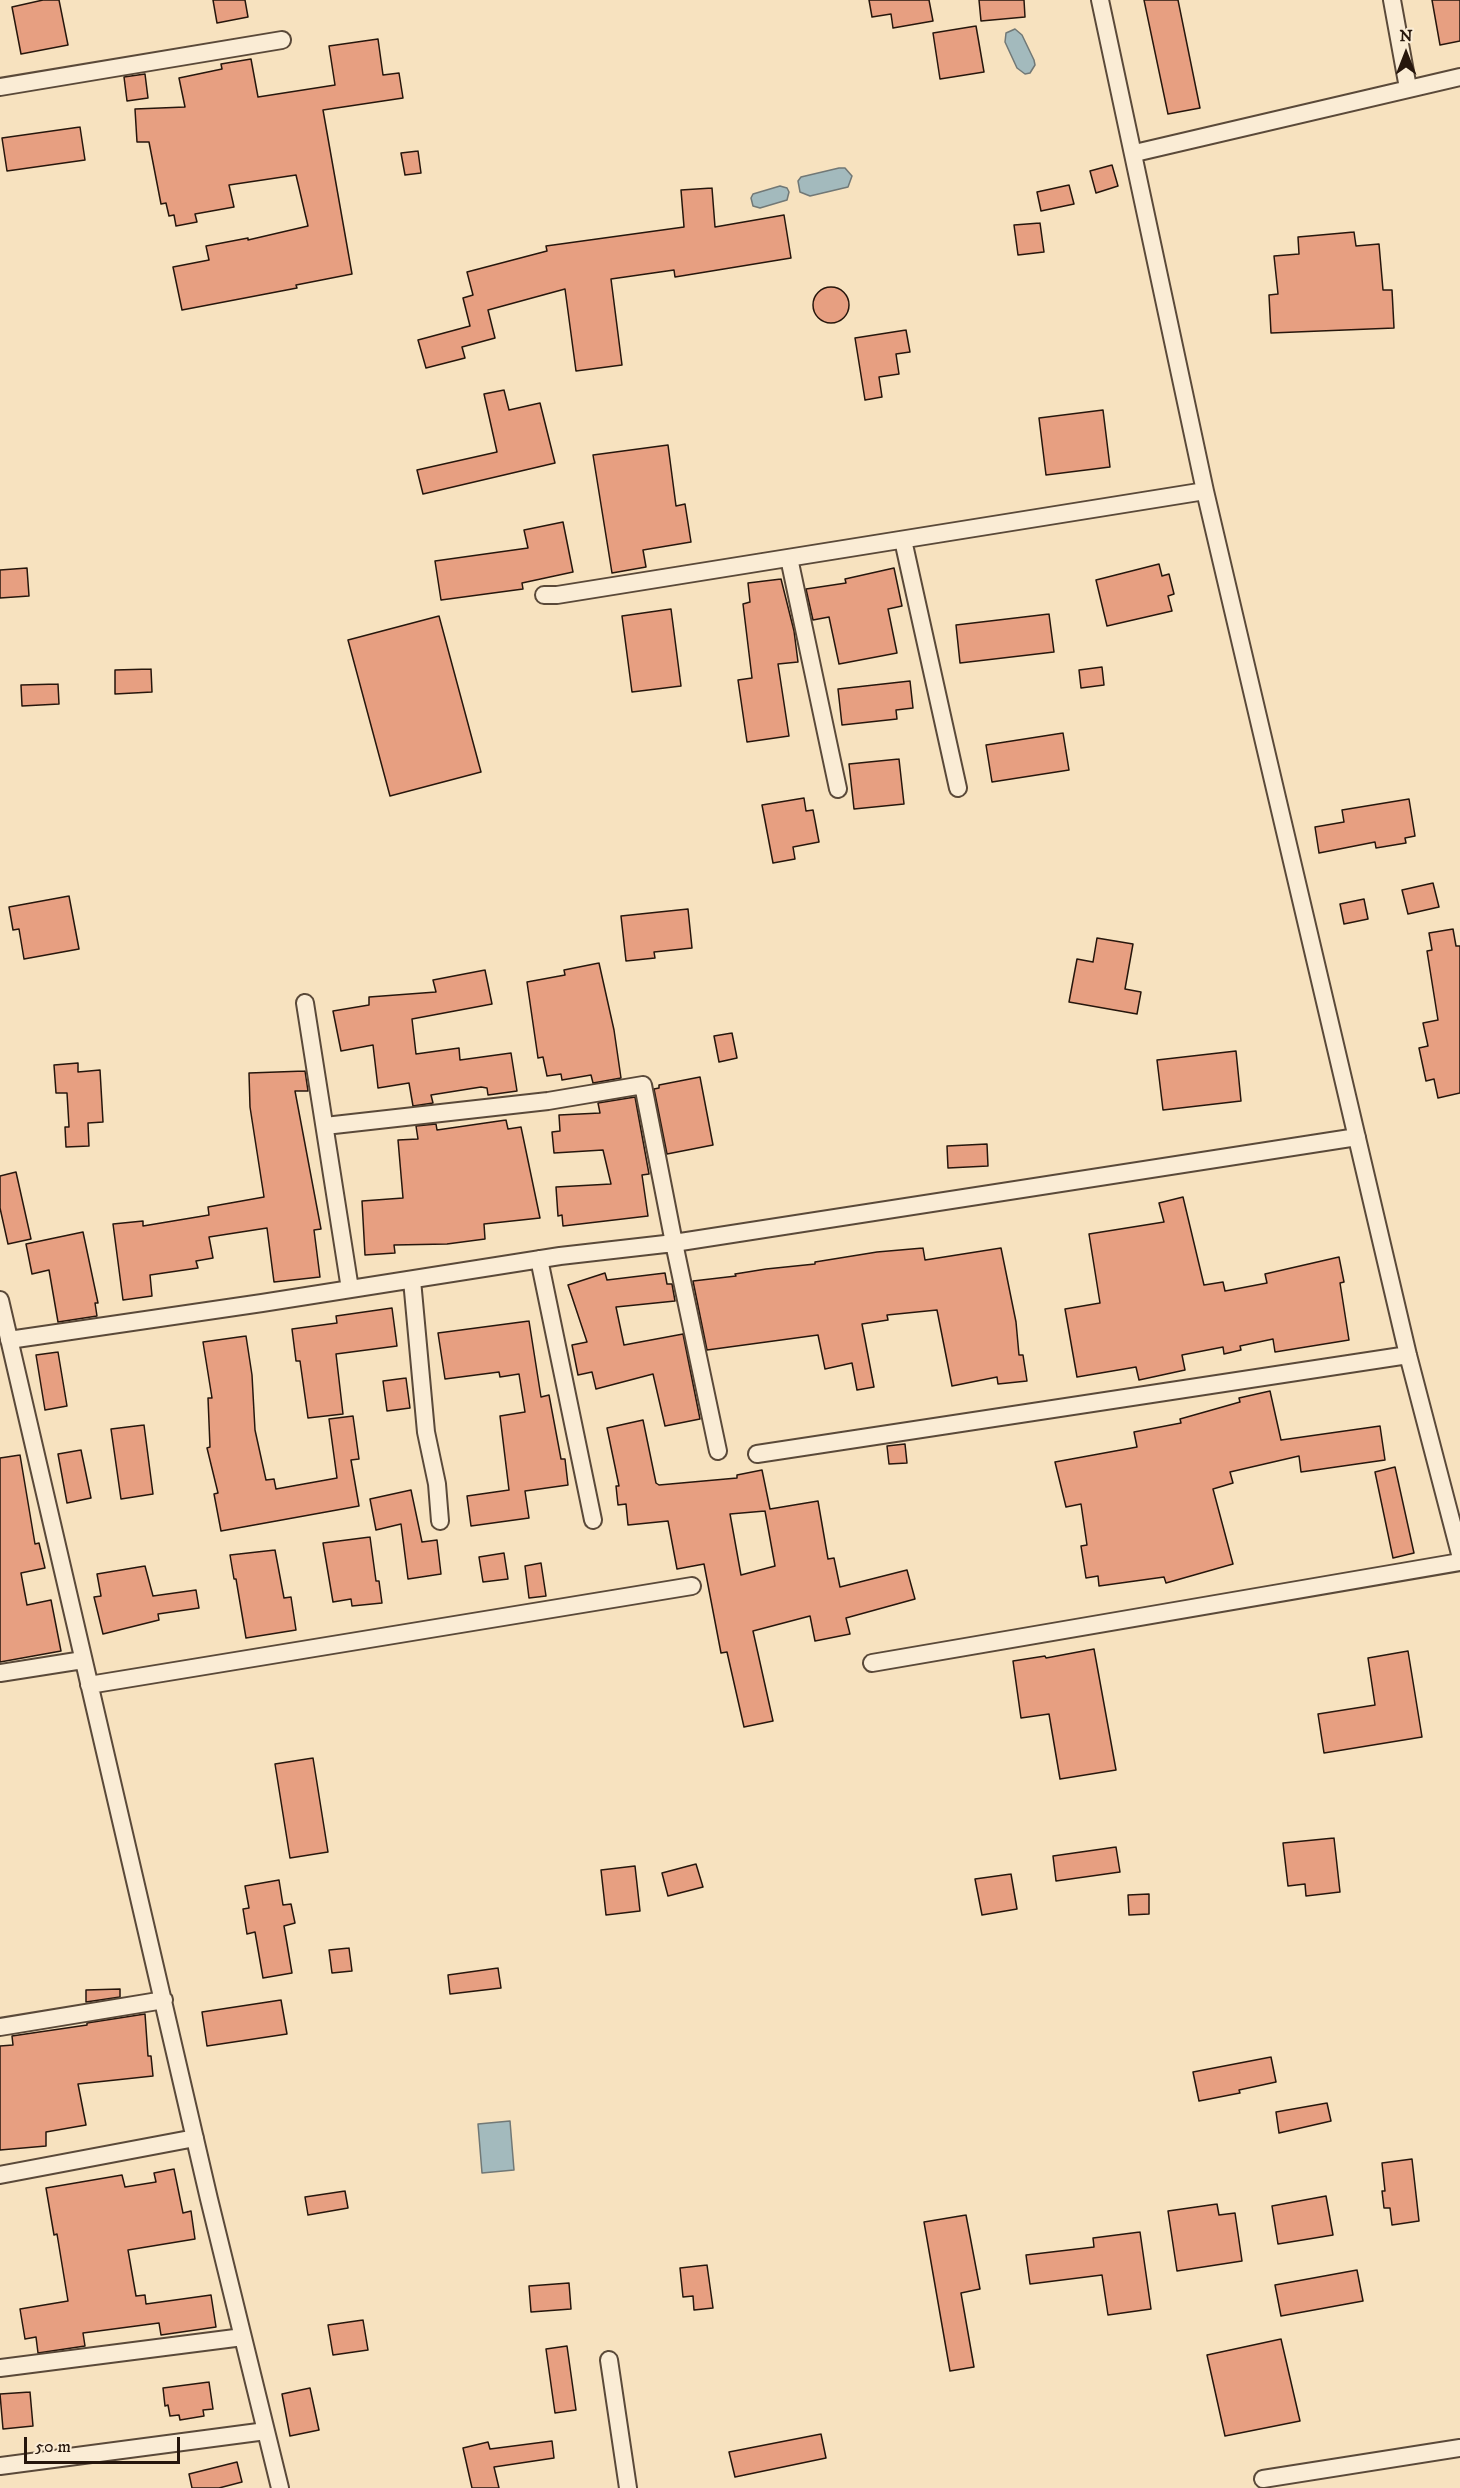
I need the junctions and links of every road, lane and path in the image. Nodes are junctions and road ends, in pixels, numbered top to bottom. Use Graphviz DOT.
graph roads {
  1 [pos="1100,0"];
  2 [pos="1392,0"];
  3 [pos="282,40"];
  4 [pos="1460,77"];
  5 [pos="0,87"];
  6 [pos="1408,88"];
  7 [pos="1135,153"];
  8 [pos="1205,491"];
  9 [pos="903,540"];
  10 [pos="789,558"];
  11 [pos="544,594"];
  12 [pos="958,788"];
  13 [pos="838,789"];
  14 [pos="305,1003"];
  15 [pos="325,1126"];
  16 [pos="1357,1137"];
  17 [pos="674,1243"];
  18 [pos="539,1259"];
  19 [pos="412,1280"];
  20 [pos="350,1289"];
  21 [pos="0,1300"];
  22 [pos="9,1340"];
  23 [pos="1408,1355"];
  24 [pos="718,1451"];
  25 [pos="757,1454"];
  26 [pos="593,1520"];
  27 [pos="440,1521"];
  28 [pos="1460,1554"];
  29 [pos="1460,1562"];
  30 [pos="692,1586"];
  31 [pos="82,1660"];
  32 [pos="872,1664"];
  33 [pos="0,1673"];
  34 [pos="89,1685"];
  35 [pos="164,2000"];
  36 [pos="0,2027"];
  37 [pos="195,2138"];
  38 [pos="0,2175"];
  39 [pos="243,2337"];
  40 [pos="609,2360"];
  41 [pos="0,2368"];
  42 [pos="266,2431"];
  43 [pos="1460,2448"];
  44 [pos="0,2466"];
  45 [pos="1263,2479"];
  46 [pos="280,2488"];
  47 [pos="627,2488"];
  1 -- 7 [label="street"];
  2 -- 6 [label="street"];
  3 -- 5 [label="street"];
  4 -- 6 [label="street"];
  6 -- 7 [label="street"];
  7 -- 8 [label="street"];
  8 -- 9 [label="street"];
  8 -- 16 [label="street"];
  9 -- 10 [label="street"];
  9 -- 12 [label="street"];
  10 -- 11 [label="street"];
  10 -- 13 [label="street"];
  14 -- 15 [label="street"];
  15 -- 17 [label="street"];
  15 -- 20 [label="street"];
  16 -- 17 [label="street"];
  16 -- 23 [label="street"];
  17 -- 18 [label="street"];
  17 -- 24 [label="street"];
  18 -- 19 [label="street"];
  18 -- 26 [label="street"];
  19 -- 20 [label="street"];
  19 -- 27 [label="street"];
  20 -- 22 [label="street"];
  21 -- 22 [label="street"];
  22 -- 31 [label="street"];
  23 -- 25 [label="street"];
  23 -- 28 [label="street"];
  29 -- 32 [label="street"];
  30 -- 34 [label="street"];
  31 -- 33 [label="street"];
  31 -- 34 [label="street"];
  34 -- 35 [label="street"];
  35 -- 36 [label="street"];
  35 -- 37 [label="street"];
  37 -- 38 [label="street"];
  37 -- 39 [label="street"];
  39 -- 41 [label="street"];
  39 -- 42 [label="street"];
  40 -- 47 [label="street"];
  42 -- 44 [label="street"];
  42 -- 46 [label="street"];
  43 -- 45 [label="street"];
}
